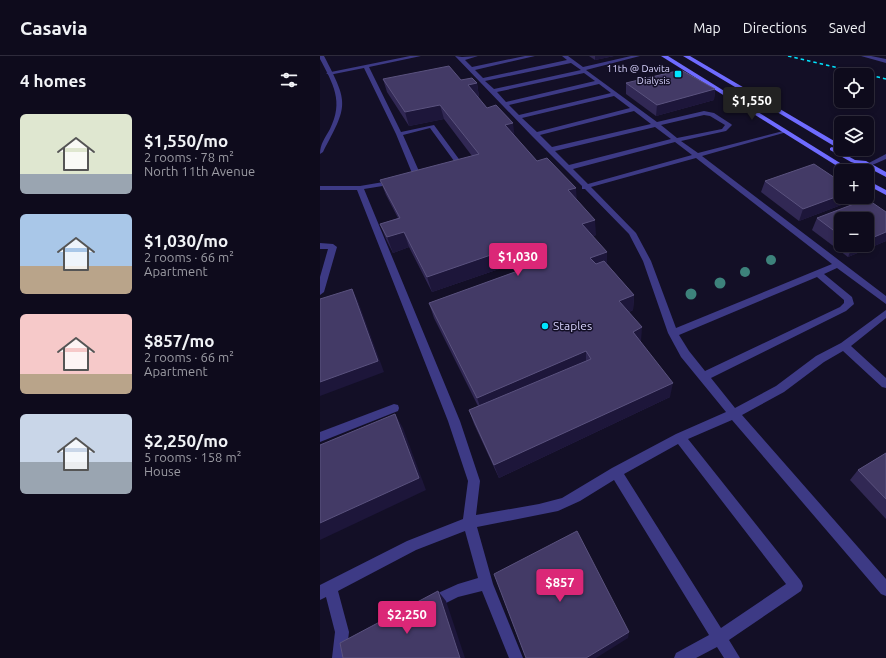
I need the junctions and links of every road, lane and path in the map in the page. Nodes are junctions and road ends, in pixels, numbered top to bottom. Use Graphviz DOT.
graph roads {
  1 [pos="321,56"];
  2 [pos="418,56"];
  3 [pos="475,56"];
  4 [pos="532,56"];
  5 [pos="634,56"];
  6 [pos="664,56"];
  7 [pos="686,56"];
  8 [pos="864,56"];
  9 [pos="459,57"];
  10 [pos="391,58"];
  11 [pos="568,58"];
  12 [pos="886,61"];
  13 [pos="366,66"];
  14 [pos="470,69"];
  15 [pos="583,70"];
  16 [pos="329,73"];
  17 [pos="481,80"];
  18 [pos="600,82"];
  19 [pos="493,91"];
  20 [pos="614,94"];
  21 [pos="505,104"];
  22 [pos="634,109"];
  23 [pos="518,117"];
  24 [pos="655,125"];
  25 [pos="785,131"];
  26 [pos="399,134"];
  27 [pos="534,135"];
  28 [pos="675,140"];
  29 [pos="834,144"];
  30 [pos="549,150"];
  31 [pos="320,152"];
  32 [pos="696,155"];
  33 [pos="853,156"];
  34 [pos="886,156"];
  35 [pos="839,164"];
  36 [pos="864,164"];
  37 [pos="866,164"];
  38 [pos="870,164"];
  39 [pos="567,168"];
  40 [pos="874,168"];
  41 [pos="447,170"];
  42 [pos="886,175"];
  43 [pos="874,180"];
  44 [pos="874,186"];
  45 [pos="886,186"];
  46 [pos="585,187"];
  47 [pos="320,188"];
  48 [pos="360,188"];
  49 [pos="886,194"];
  50 [pos="320,246"];
  51 [pos="838,265"];
  52 [pos="819,274"];
  53 [pos="320,292"];
  54 [pos="886,301"];
  55 [pos="886,313"];
  56 [pos="673,334"];
  57 [pos="844,346"];
  58 [pos="703,377"];
  59 [pos="886,384"];
  60 [pos="394,408"];
  61 [pos="734,414"];
  62 [pos="320,437"];
  63 [pos="680,437"];
  64 [pos="616,472"];
  65 [pos="469,522"];
  66 [pos="486,584"];
  67 [pos="886,589"];
  68 [pos="325,590"];
  69 [pos="419,610"];
  70 [pos="719,638"];
  71 [pos="353,644"];
  72 [pos="339,654"];
  73 [pos="516,658"];
  74 [pos="681,658"];
  75 [pos="733,658"];
  1 -- 16 [label="street"];
  2 -- 10 [label="street"];
  3 -- 9 [label="street"];
  4 -- 14 [label="street"];
  5 -- 15 [label="street"];
  6 -- 25 [label="main road"];
  7 -- 29 [label="main road"];
  8 -- 12 [label="street"];
  9 -- 14 [label="street"];
  10 -- 13 [label="street"];
  11 -- 15 [label="street"];
  11 -- 17 [label="street"];
  13 -- 16 [label="street"];
  13 -- 26 [label="street"];
  14 -- 17 [label="street"];
  15 -- 18 [label="street"];
  15 -- 19 [label="street"];
  16 -- 31 [label="street"];
  17 -- 19 [label="street"];
  18 -- 20 [label="street"];
  18 -- 21 [label="street"];
  19 -- 21 [label="street"];
  20 -- 22 [label="street"];
  20 -- 23 [label="street"];
  21 -- 23 [label="street"];
  22 -- 24 [label="street"];
  22 -- 27 [label="street"];
  23 -- 27 [label="street"];
  24 -- 28 [label="street"];
  24 -- 28 [label="street"];
  24 -- 30 [label="street"];
  25 -- 32 [label="street"];
  25 -- 35 [label="main road"];
  25 -- 36 [label="main road"];
  26 -- 41 [label="street"];
  26 -- 48 [label="street"];
  27 -- 30 [label="street"];
  28 -- 32 [label="street"];
  28 -- 39 [label="street"];
  30 -- 39 [label="street"];
  32 -- 46 [label="street"];
  32 -- 51 [label="street"];
  33 -- 37 [label="main road"];
  34 -- 38 [label="street"];
  39 -- 46 [label="street"];
  40 -- 42 [label="main road"];
  43 -- 45 [label="main road"];
  44 -- 49 [label="main road"];
  46 -- 56 [label="street"];
  47 -- 48 [label="street"];
  48 -- 65 [label="street"];
  50 -- 53 [label="street"];
  51 -- 52 [label="street"];
  51 -- 54 [label="street"];
  52 -- 56 [label="street"];
  52 -- 58 [label="street"];
  55 -- 57 [label="street"];
  56 -- 58 [label="street"];
  57 -- 59 [label="street"];
  57 -- 61 [label="street"];
  58 -- 61 [label="street"];
  60 -- 62 [label="street"];
  61 -- 63 [label="street"];
  61 -- 67 [label="street"];
  63 -- 64 [label="street"];
  63 -- 70 [label="street"];
  64 -- 65 [label="street"];
  64 -- 70 [label="street"];
  65 -- 66 [label="street"];
  65 -- 68 [label="street"];
  66 -- 69 [label="street"];
  66 -- 73 [label="street"];
  68 -- 72 [label="street"];
  70 -- 74 [label="street"];
  70 -- 75 [label="street"];
  71 -- 72 [label="street"];
}
